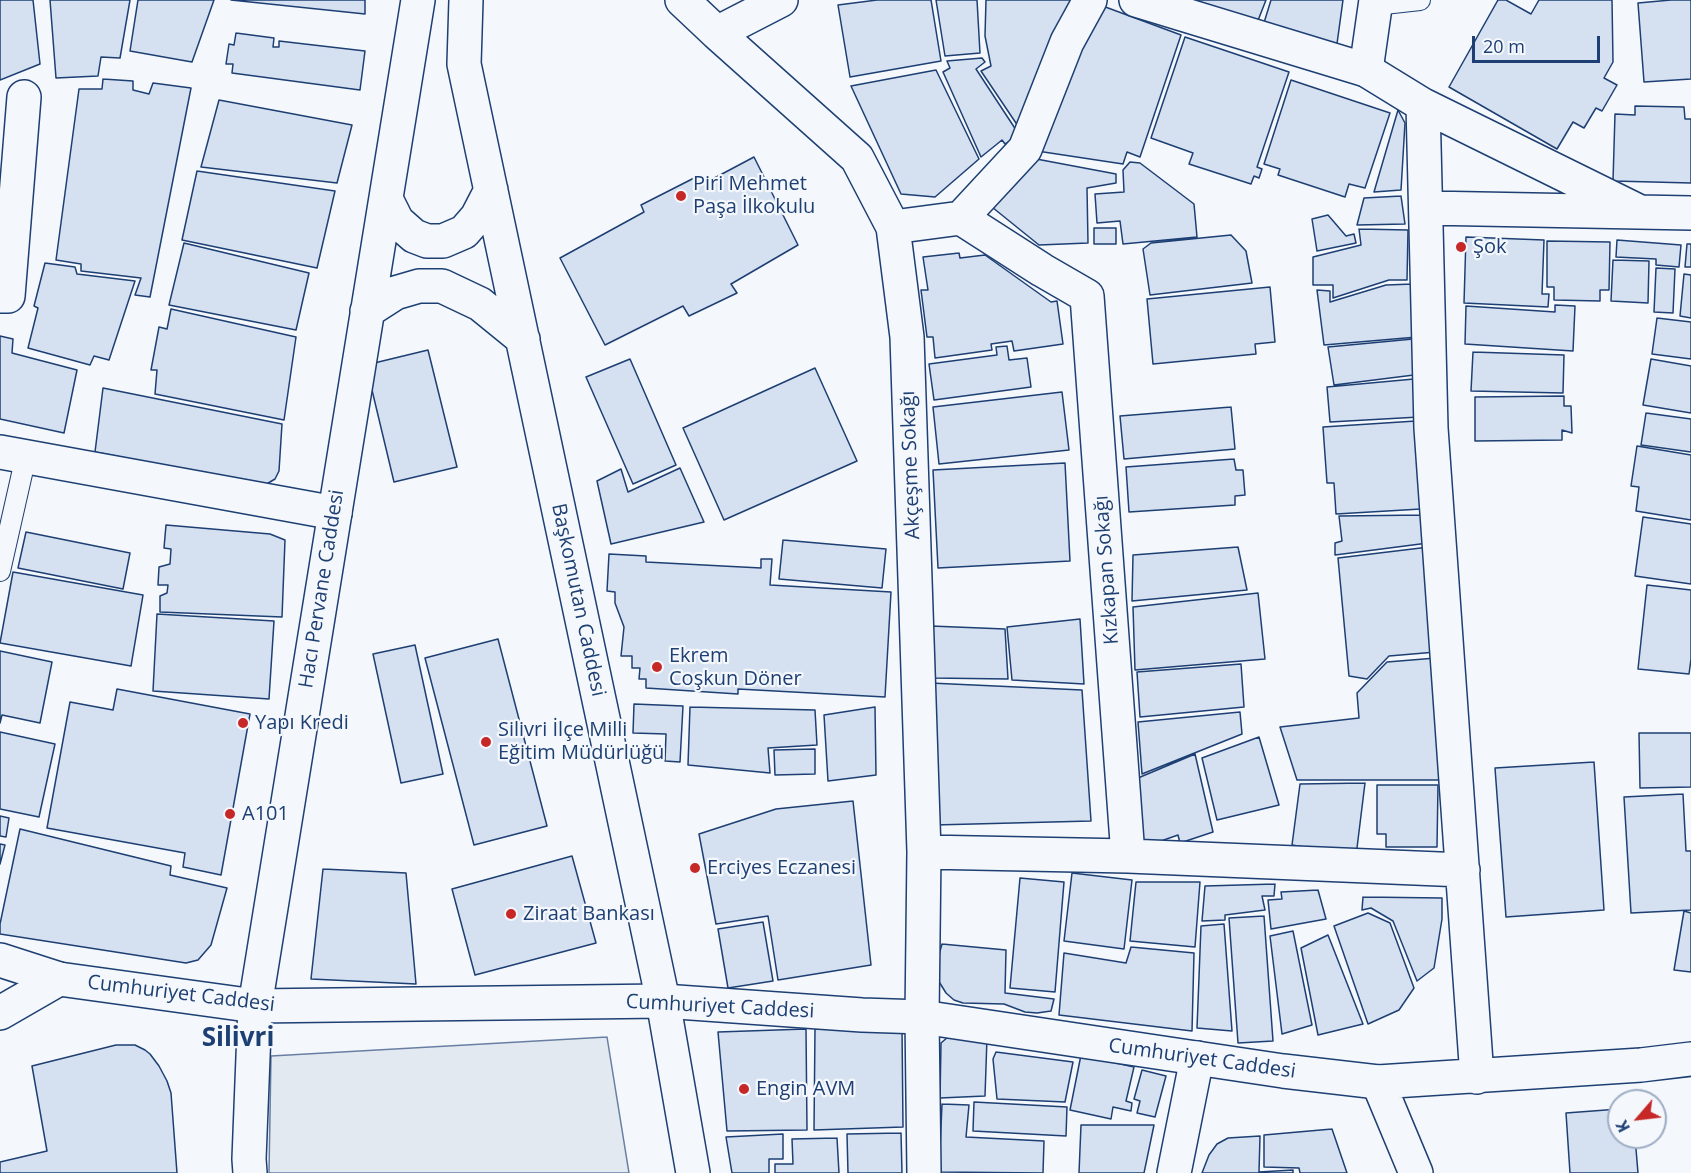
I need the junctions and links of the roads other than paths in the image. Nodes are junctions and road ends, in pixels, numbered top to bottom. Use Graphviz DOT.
graph roads {
  1 [pos="466,0"];
  2 [pos="682,0"];
  3 [pos="781,0"];
  4 [pos="1090,0"];
  5 [pos="1136,0"];
  6 [pos="1420,0"];
  7 [pos="1376,2"];
  8 [pos="417,4"];
  9 [pos="717,33"];
  10 [pos="1366,70"];
  11 [pos="24,97"];
  12 [pos="1423,105"];
  13 [pos="491,190"];
  14 [pos="386,199"];
  15 [pos="1426,208"];
  16 [pos="1638,211"];
  17 [pos="1691,213"];
  18 [pos="961,218"];
  19 [pos="893,227"];
  20 [pos="0,296"];
  21 [pos="368,311"];
  22 [pos="523,339"];
  23 [pos="13,454"];
  24 [pos="335,513"];
  25 [pos="0,571"];
  26 [pos="924,852"];
  27 [pos="1128,856"];
  28 [pos="1463,870"];
  29 [pos="0,960"];
  30 [pos="59,979"];
  31 [pos="663,1001"];
  32 [pos="255,1006"];
  33 [pos="0,1013"];
  34 [pos="922,1017"];
  35 [pos="1197,1058"];
  36 [pos="1691,1059"];
  37 [pos="1477,1077"];
  38 [pos="1378,1082"];
  39 [pos="250,1173"];
  40 [pos="693,1173"];
  41 [pos="924,1173"];
  42 [pos="1174,1173"];
  43 [pos="1416,1173"];
  1 -- 13 [label="street, Başkomutan Caddesi"];
  2 -- 9 [label="street, Akçeşme Sokağı"];
  3 -- 9 [label="street"];
  4 -- 18 [label="street"];
  5 -- 10 [label="street"];
  6 -- 7 [label="lane"];
  7 -- 10 [label="street"];
  8 -- 14 [label="street, Hacı Pervane Caddesi"];
  9 -- 19 [label="street, Akçeşme Sokağı"];
  10 -- 12 [label="street"];
  11 -- 20 [label="street"];
  12 -- 15 [label="street"];
  12 -- 16 [label="street"];
  13 -- 14 [label="street"];
  13 -- 22 [label="street, Başkomutan Caddesi"];
  14 -- 21 [label="street, Hacı Pervane Caddesi"];
  15 -- 16 [label="street"];
  15 -- 28 [label="street"];
  16 -- 17 [label="street"];
  18 -- 19 [label="street"];
  18 -- 27 [label="street, Kızkapan Sokağı"];
  19 -- 26 [label="street, Akçeşme Sokağı"];
  21 -- 22 [label="street"];
  21 -- 24 [label="street, Hacı Pervane Caddesi"];
  22 -- 31 [label="street, Başkomutan Caddesi"];
  23 -- 24 [label="street"];
  23 -- 25 [label="lane"];
  24 -- 32 [label="street, Hacı Pervane Caddesi"];
  26 -- 27 [label="street"];
  26 -- 34 [label="street, Akçeşme Sokağı"];
  27 -- 28 [label="street"];
  28 -- 37 [label="street"];
  29 -- 30 [label="street, Cumhuriyet Caddesi"];
  30 -- 32 [label="street, Cumhuriyet Caddesi"];
  30 -- 33 [label="street"];
  31 -- 32 [label="street, Cumhuriyet Caddesi"];
  31 -- 34 [label="street, Cumhuriyet Caddesi"];
  31 -- 40 [label="street, Başkomutan Caddesi"];
  32 -- 39 [label="street, Hacı Pervane Caddesi"];
  34 -- 35 [label="street, Cumhuriyet Caddesi"];
  34 -- 41 [label="street, Akçeşme Sokağı"];
  35 -- 38 [label="street, Cumhuriyet Caddesi"];
  35 -- 42 [label="street"];
  36 -- 37 [label="street, Cumhuriyet Caddesi"];
  37 -- 38 [label="street, Cumhuriyet Caddesi"];
  38 -- 43 [label="street"];
}
